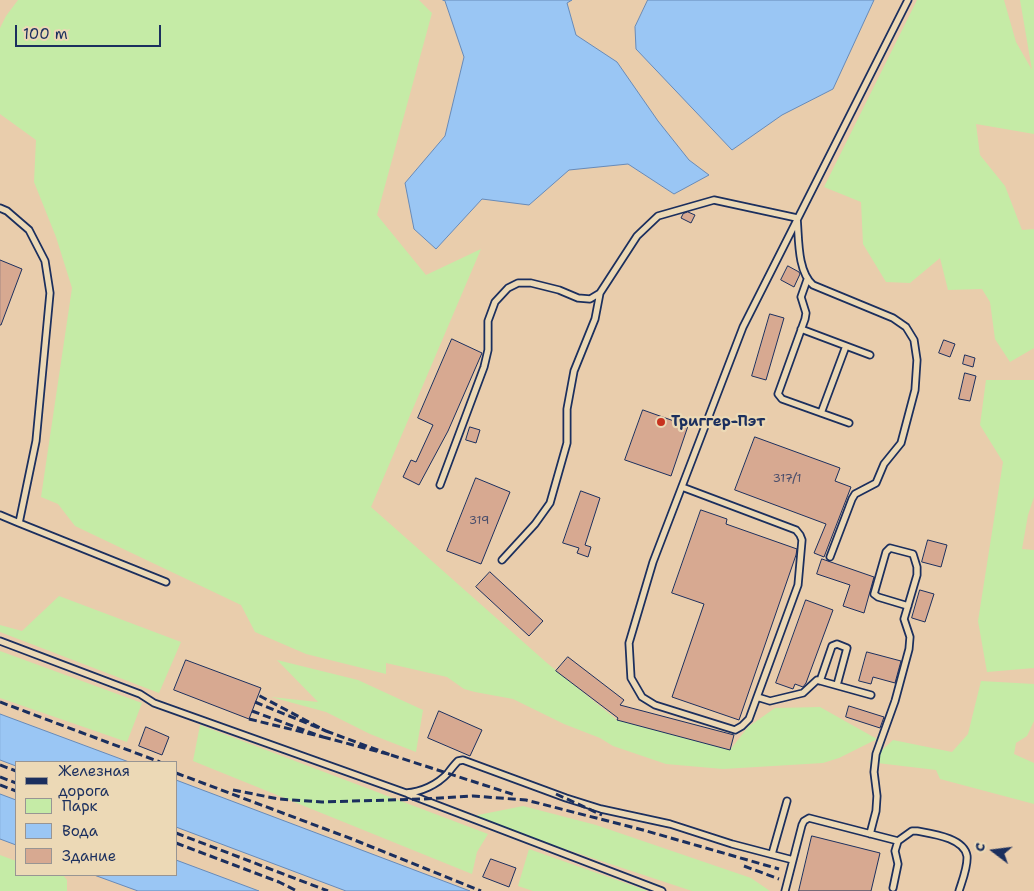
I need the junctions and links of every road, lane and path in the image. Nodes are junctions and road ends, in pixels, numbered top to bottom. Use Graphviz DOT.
graph roads {
  1 [pos="908,0"];
  2 [pos="0,208"];
  3 [pos="797,218"];
  4 [pos="807,280"];
  5 [pos="600,293"];
  6 [pos="801,329"];
  7 [pos="846,346"];
  8 [pos="870,355"];
  9 [pos="821,413"];
  10 [pos="849,423"];
  11 [pos="440,485"];
  12 [pos="682,487"];
  13 [pos="0,515"];
  14 [pos="19,523"];
  15 [pos="830,557"];
  16 [pos="502,560"];
  17 [pos="166,582"];
  18 [pos="908,606"];
  19 [pos="0,641"];
  20 [pos="820,681"];
  21 [pos="837,685"];
  22 [pos="871,695"];
  23 [pos="757,697"];
  24 [pos="406,793"];
  25 [pos="787,801"];
  26 [pos="870,834"];
  27 [pos="898,841"];
  28 [pos="772,854"];
  29 [pos="793,860"];
  30 [pos="893,888"];
  31 [pos="662,891"];
  32 [pos="785,891"];
  33 [pos="959,891"];
  1 -- 3 [label="lane"];
  2 -- 14 [label="lane"];
  3 -- 4 [label="lane"];
  3 -- 5 [label="lane"];
  3 -- 12 [label="lane"];
  4 -- 6 [label="lane"];
  4 -- 15 [label="lane"];
  5 -- 11 [label="lane"];
  5 -- 16 [label="lane"];
  6 -- 7 [label="lane"];
  6 -- 9 [label="lane"];
  7 -- 8 [label="lane"];
  7 -- 9 [label="lane"];
  9 -- 10 [label="lane"];
  12 -- 23 [label="lane"];
  12 -- 23 [label="lane"];
  13 -- 14 [label="lane"];
  14 -- 17 [label="lane"];
  18 -- 18 [label="lane"];
  18 -- 26 [label="lane"];
  19 -- 24 [label="lane"];
  20 -- 21 [label="lane"];
  20 -- 21 [label="lane"];
  20 -- 23 [label="lane"];
  21 -- 22 [label="lane"];
  24 -- 28 [label="lane"];
  24 -- 31 [label="lane"];
  25 -- 28 [label="lane"];
  26 -- 27 [label="lane"];
  26 -- 29 [label="lane"];
  27 -- 30 [label="lane"];
  27 -- 33 [label="lane"];
  28 -- 29 [label="lane"];
  29 -- 32 [label="lane"];
}
